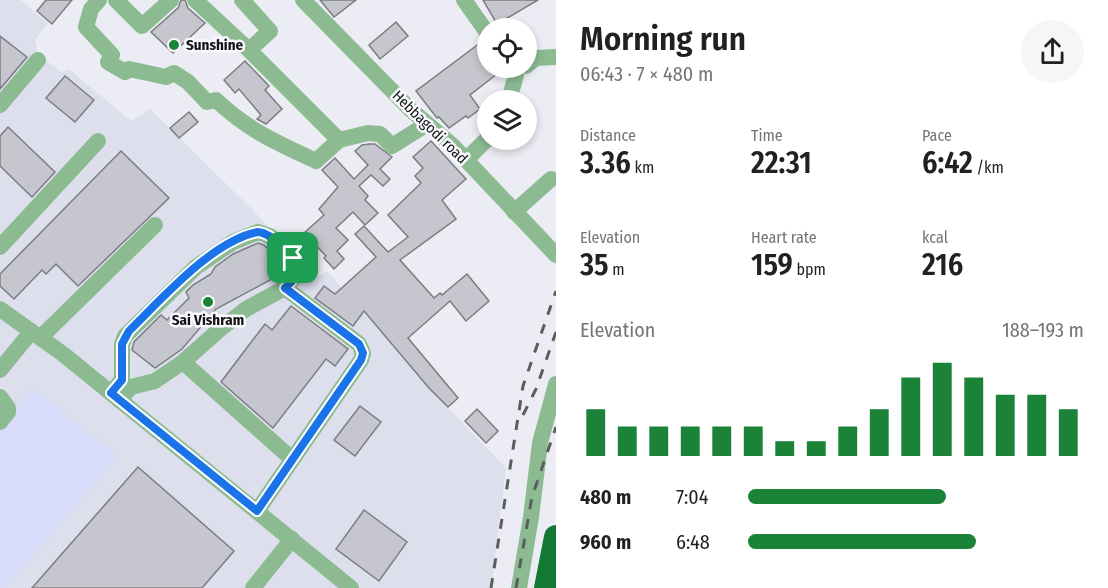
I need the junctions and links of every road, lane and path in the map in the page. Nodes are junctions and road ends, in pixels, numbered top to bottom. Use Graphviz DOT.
graph roads {
  1 [pos="99,0"];
  2 [pos="116,0"];
  3 [pos="171,0"];
  4 [pos="195,0"];
  5 [pos="242,0"];
  6 [pos="303,0"];
  7 [pos="464,0"];
  8 [pos="477,18"];
  9 [pos="249,50"];
  10 [pos="556,57"];
  11 [pos="537,58"];
  12 [pos="38,60"];
  13 [pos="0,105"];
  14 [pos="428,124"];
  15 [pos="339,140"];
  16 [pos="98,141"];
  17 [pos="477,149"];
  18 [pos="465,160"];
  19 [pos="551,179"];
  20 [pos="514,212"];
  21 [pos="155,225"];
  22 [pos="0,247"];
  23 [pos="556,255"];
  24 [pos="285,288"];
  25 [pos="1,311"];
  26 [pos="36,335"];
  27 [pos="183,362"];
  28 [pos="0,370"];
  29 [pos="127,383"];
  30 [pos="556,384"];
  31 [pos="0,397"];
  32 [pos="115,397"];
  33 [pos="0,422"];
  34 [pos="292,459"];
  35 [pos="257,511"];
  36 [pos="556,537"];
  37 [pos="292,539"];
  38 [pos="253,588"];
  39 [pos="351,588"];
  40 [pos="519,588"];
  41 [pos="546,588"];
  1 -- 15 [label="street"];
  2 -- 3 [label="street"];
  4 -- 9 [label="street"];
  5 -- 9 [label="street"];
  6 -- 14 [label="street, Hebbagodi road"];
  7 -- 8 [label="street"];
  9 -- 15 [label="street"];
  10 -- 11 [label="street"];
  12 -- 13 [label="street"];
  14 -- 15 [label="street"];
  14 -- 18 [label="street, Hebbagodi road"];
  16 -- 22 [label="street"];
  17 -- 18 [label="street"];
  18 -- 20 [label="street, Hebbagodi road"];
  19 -- 20 [label="street"];
  20 -- 23 [label="street, Hebbagodi road"];
  21 -- 26 [label="street"];
  24 -- 27 [label="street"];
  24 -- 29 [label="street"];
  24 -- 34 [label="street"];
  25 -- 26 [label="street"];
  26 -- 28 [label="street"];
  26 -- 32 [label="street"];
  27 -- 29 [label="street"];
  27 -- 34 [label="street"];
  29 -- 32 [label="street"];
  30 -- 40 [label="street"];
  31 -- 33 [label="street"];
  32 -- 35 [label="street"];
  34 -- 35 [label="street"];
  35 -- 37 [label="street"];
  36 -- 41 [label="highway"];
  37 -- 38 [label="street"];
  37 -- 39 [label="street"];
}
